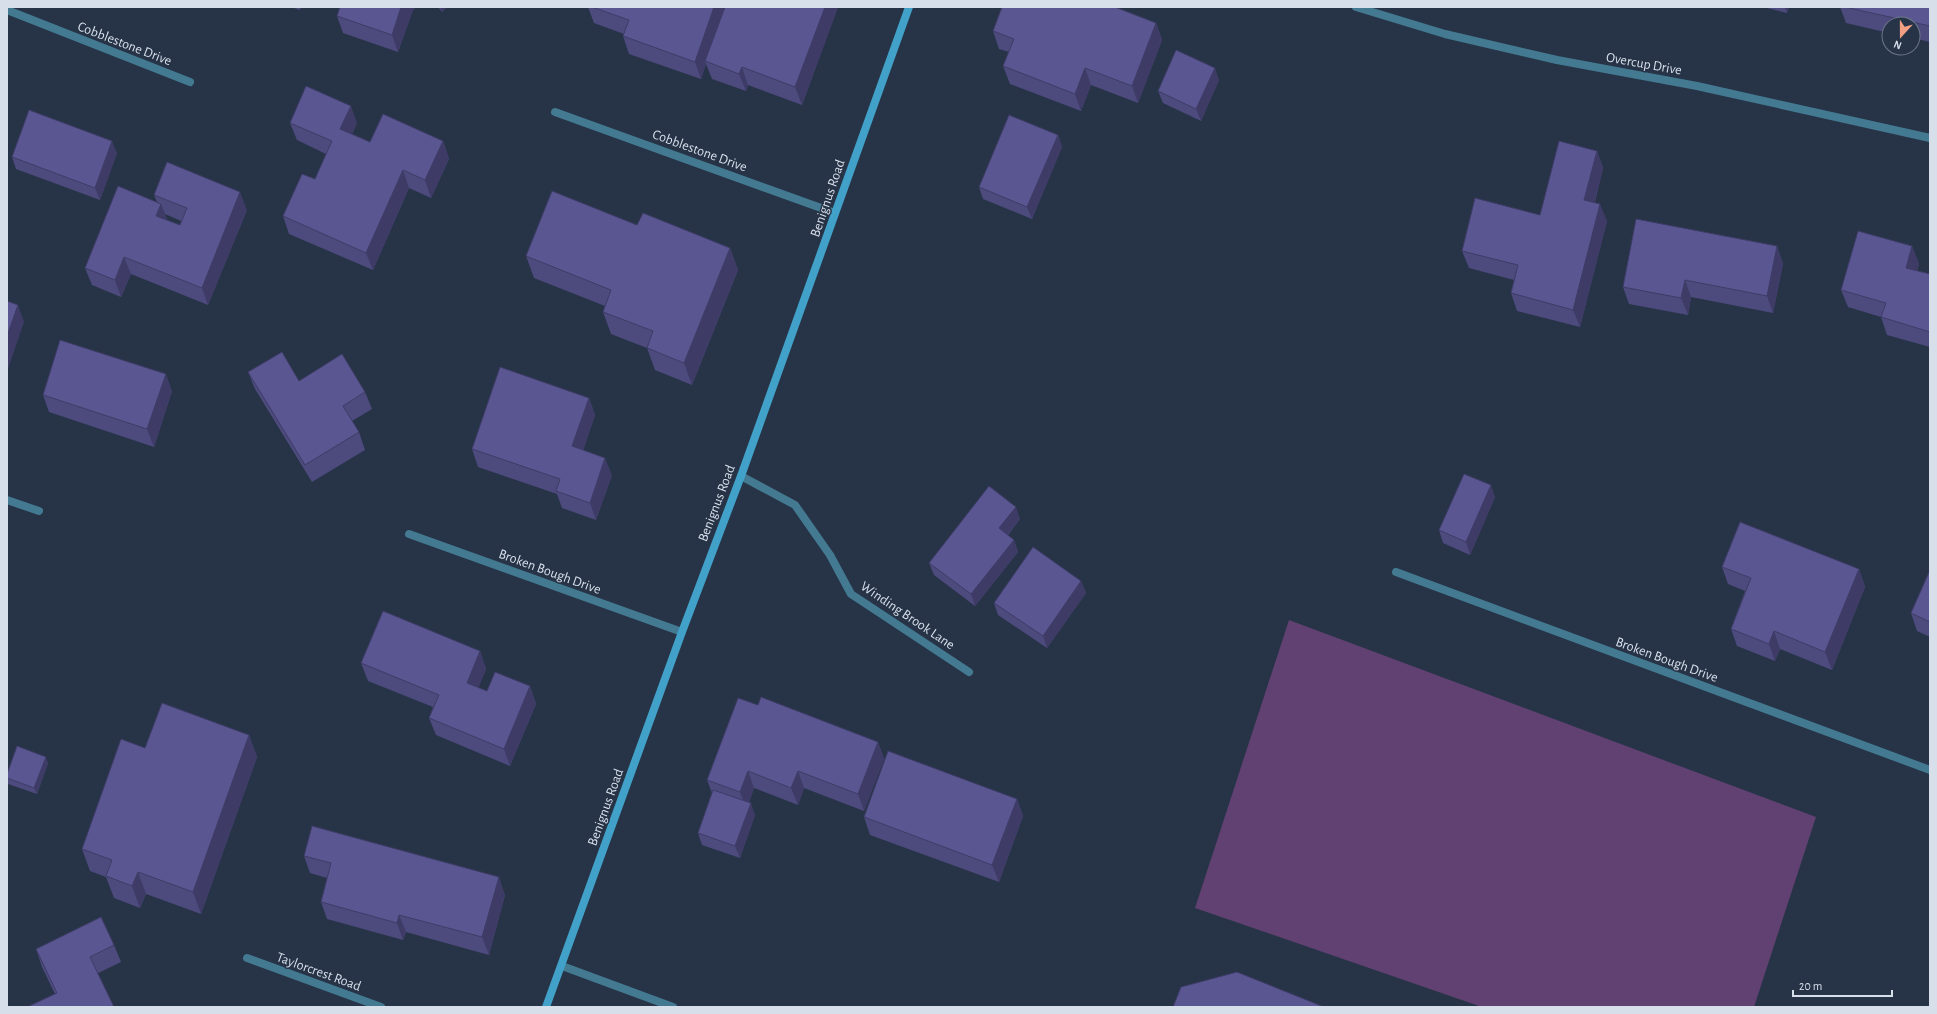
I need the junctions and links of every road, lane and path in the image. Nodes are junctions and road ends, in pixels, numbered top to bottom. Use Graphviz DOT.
graph roads {
  1 [pos="909,7"];
  2 [pos="1356,7"];
  3 [pos="7,10"];
  4 [pos="190,82"];
  5 [pos="555,112"];
  6 [pos="1930,138"];
  7 [pos="835,213"];
  8 [pos="741,476"];
  9 [pos="7,500"];
  10 [pos="39,511"];
  11 [pos="409,534"];
  12 [pos="1396,572"];
  13 [pos="682,632"];
  14 [pos="969,672"];
  15 [pos="1930,770"];
  16 [pos="247,958"];
  17 [pos="562,966"];
  18 [pos="381,1007"];
  19 [pos="546,1007"];
  20 [pos="674,1007"];
  1 -- 7 [label="street, Benignus Road"];
  2 -- 6 [label="street, Overcup Drive"];
  3 -- 4 [label="street, Cobblestone Drive"];
  5 -- 7 [label="street, Cobblestone Drive"];
  7 -- 8 [label="street, Benignus Road"];
  8 -- 13 [label="street, Benignus Road"];
  8 -- 14 [label="street, Winding Brook Lane"];
  9 -- 10 [label="street"];
  11 -- 13 [label="street, Broken Bough Drive"];
  12 -- 15 [label="street, Broken Bough Drive"];
  13 -- 17 [label="street, Benignus Road"];
  16 -- 18 [label="street, Taylorcrest Road"];
  17 -- 19 [label="street, Benignus Road"];
  17 -- 20 [label="street"];
}
